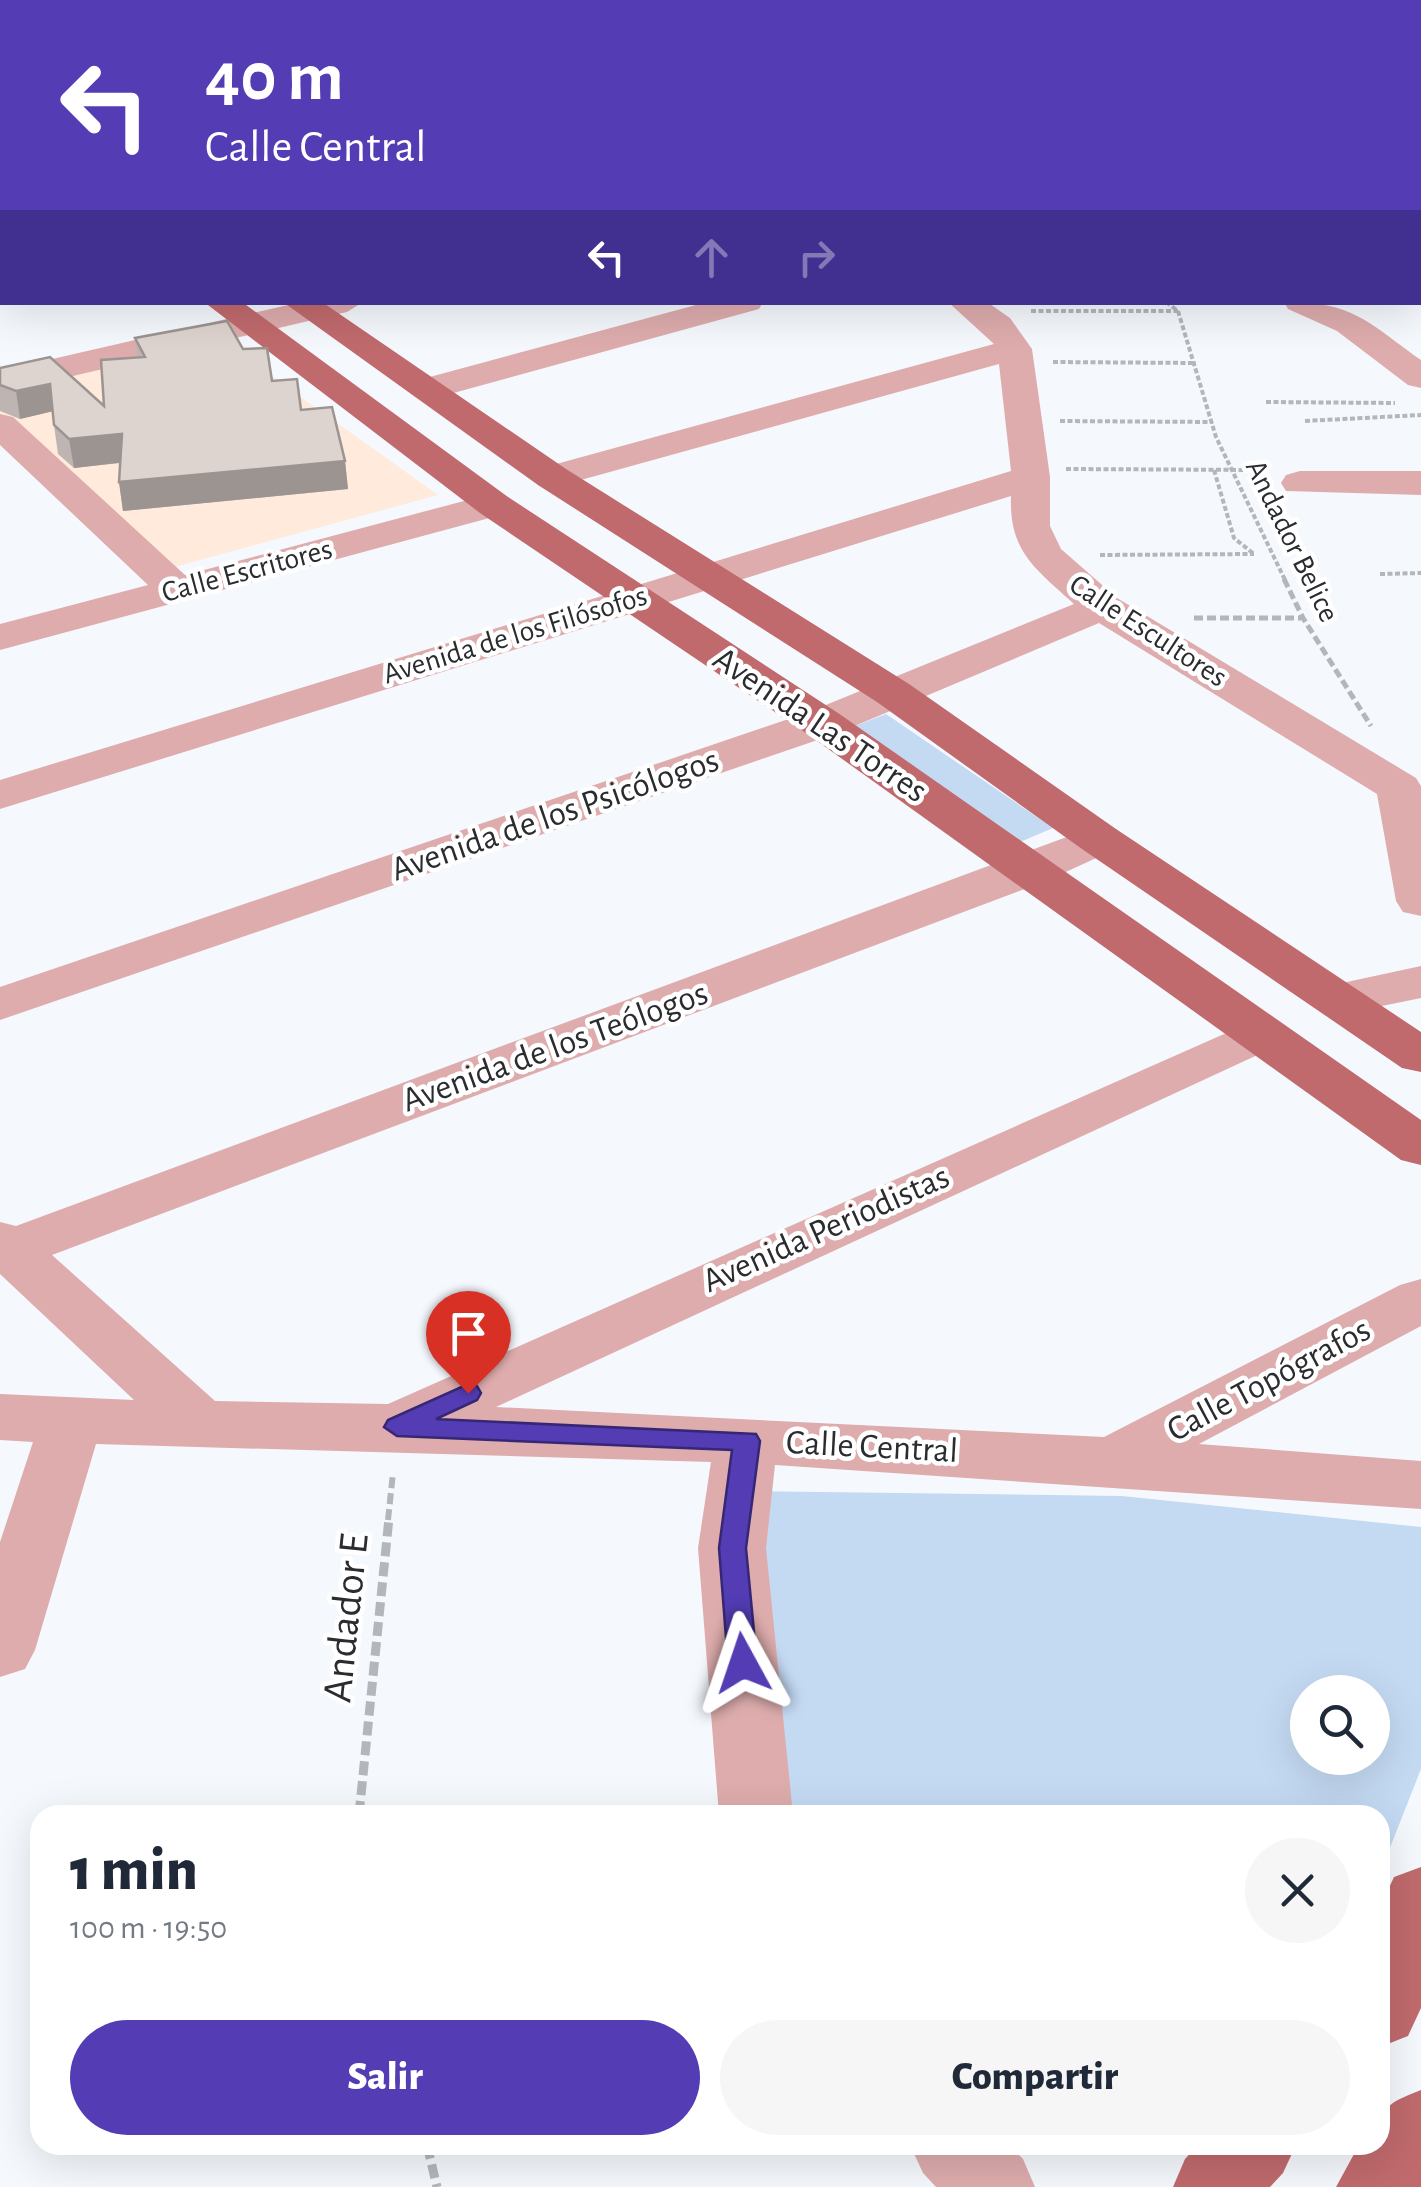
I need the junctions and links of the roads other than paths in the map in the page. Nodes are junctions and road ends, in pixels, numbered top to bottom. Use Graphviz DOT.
graph roads {
  1 [pos="319,305"];
  2 [pos="736,305"];
  3 [pos="1307,305"];
  4 [pos="1348,305"];
  5 [pos="972,306"];
  6 [pos="235,313"];
  7 [pos="1421,348"];
  8 [pos="1016,356"];
  9 [pos="0,382"];
  10 [pos="428,389"];
  11 [pos="1410,390"];
  12 [pos="0,425"];
  13 [pos="1031,473"];
  14 [pos="552,477"];
  15 [pos="1421,482"];
  16 [pos="1300,483"];
  17 [pos="494,505"];
  18 [pos="702,575"];
  19 [pos="177,590"];
  20 [pos="632,599"];
  21 [pos="1111,612"];
  22 [pos="0,637"];
  23 [pos="892,693"];
  24 [pos="822,723"];
  25 [pos="0,795"];
  26 [pos="1099,839"];
  27 [pos="1029,870"];
  28 [pos="1421,901"];
  29 [pos="1421,982"];
  30 [pos="1338,999"];
  31 [pos="0,1004"];
  32 [pos="1258,1035"];
  33 [pos="1421,1056"];
  34 [pos="1421,1147"];
  35 [pos="4,1246"];
  36 [pos="1421,1300"];
  37 [pos="0,1417"];
  38 [pos="71,1422"];
  39 [pos="202,1426"];
  40 [pos="397,1427"];
  41 [pos="746,1441"];
  42 [pos="1117,1459"];
  43 [pos="1421,1485"];
  44 [pos="0,1650"];
  45 [pos="755,1805"];
  46 [pos="1421,1900"];
  47 [pos="1390,1984"];
  48 [pos="1421,2129"];
  49 [pos="962,2155"];
  50 [pos="1245,2155"];
  51 [pos="993,2187"];
  52 [pos="1215,2187"];
  53 [pos="1378,2187"];
  1 -- 6 [label="street"];
  1 -- 10 [label="main road, Avenida Las Torres"];
  2 -- 10 [label="street"];
  3 -- 11 [label="street"];
  4 -- 7 [label="street"];
  5 -- 8 [label="street"];
  6 -- 9 [label="street"];
  6 -- 17 [label="main road, Avenida Las Torres"];
  8 -- 13 [label="street, Calle Escultores"];
  8 -- 14 [label="street"];
  10 -- 14 [label="main road, Avenida Las Torres"];
  12 -- 19 [label="street"];
  13 -- 18 [label="street, Avenida de los Filósofos"];
  13 -- 21 [label="street, Calle Escultores"];
  14 -- 18 [label="main road, Avenida Las Torres"];
  15 -- 16 [label="street"];
  17 -- 19 [label="street, Calle Escritores"];
  17 -- 20 [label="main road, Avenida Las Torres"];
  18 -- 20 [label="street, Avenida de los Filósofos"];
  18 -- 23 [label="main road, Avenida Las Torres"];
  19 -- 22 [label="street, Calle Escritores"];
  20 -- 24 [label="main road, Avenida Las Torres"];
  20 -- 25 [label="street, Avenida de los Filósofos"];
  21 -- 23 [label="street, Avenida de los Psicólogos"];
  21 -- 28 [label="street, Calle Escultores"];
  23 -- 24 [label="street, Avenida de los Psicólogos"];
  23 -- 26 [label="main road, Avenida Las Torres"];
  24 -- 27 [label="main road, Avenida Las Torres"];
  24 -- 31 [label="street, Avenida de los Psicólogos"];
  26 -- 27 [label="street, Avenida de los Teólogos"];
  26 -- 30 [label="main road, Avenida Las Torres"];
  27 -- 32 [label="main road, Avenida Las Torres"];
  27 -- 35 [label="street, Avenida de los Teólogos"];
  29 -- 30 [label="street"];
  30 -- 33 [label="main road, Avenida Las Torres"];
  32 -- 34 [label="main road, Avenida Las Torres"];
  32 -- 40 [label="street, Avenida Periodistas"];
  35 -- 39 [label="street"];
  36 -- 42 [label="street, Calle Topógrafos"];
  37 -- 38 [label="street, Calle Central"];
  38 -- 39 [label="street, Calle Central"];
  38 -- 44 [label="street"];
  39 -- 40 [label="street, Calle Central"];
  40 -- 41 [label="street, Calle Central"];
  41 -- 42 [label="street, Calle Central"];
  41 -- 45 [label="street"];
  42 -- 43 [label="street, Calle Central"];
  46 -- 47 [label="main road"];
  48 -- 53 [label="main road"];
  49 -- 51 [label="street"];
  50 -- 52 [label="main road"];
}
